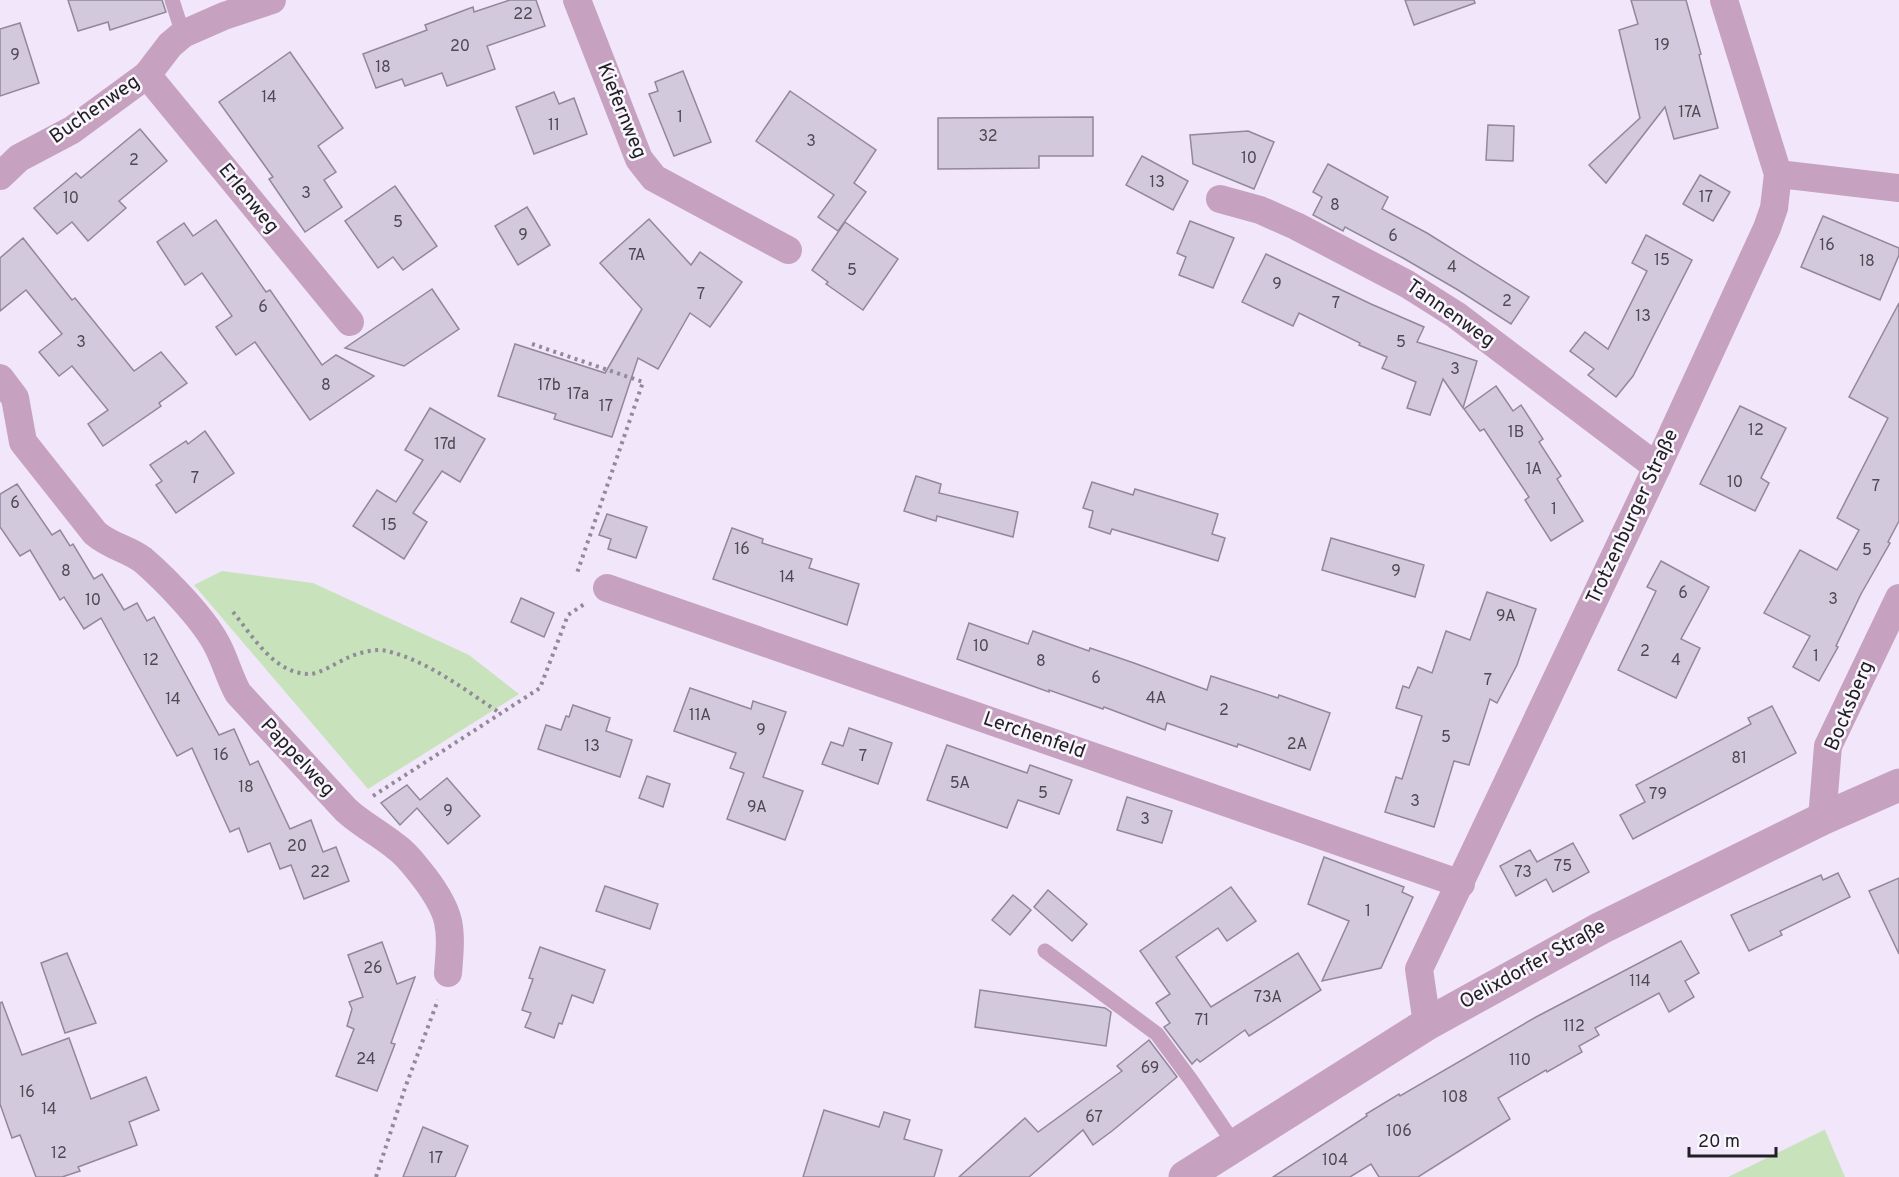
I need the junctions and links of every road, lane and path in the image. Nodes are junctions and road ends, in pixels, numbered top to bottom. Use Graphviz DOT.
graph roads {
  1 [pos="172,0"];
  2 [pos="272,0"];
  3 [pos="577,0"];
  4 [pos="1724,0"];
  5 [pos="183,34"];
  6 [pos="147,75"];
  7 [pos="1778,174"];
  8 [pos="0,176"];
  9 [pos="1899,188"];
  10 [pos="1220,199"];
  11 [pos="789,250"];
  12 [pos="350,322"];
  13 [pos="532,344"];
  14 [pos="0,378"];
  15 [pos="1657,467"];
  16 [pos="577,573"];
  17 [pos="607,588"];
  18 [pos="1899,598"];
  19 [pos="232,611"];
  20 [pos="500,713"];
  21 [pos="1899,785"];
  22 [pos="346,810"];
  23 [pos="1822,819"];
  24 [pos="1461,884"];
  25 [pos="1045,951"];
  26 [pos="448,973"];
  27 [pos="1426,1024"];
  28 [pos="1234,1145"];
  29 [pos="376,1177"];
  30 [pos="1185,1177"];
  1 -- 5 [label="lane"];
  2 -- 5 [label="street, Buchenweg"];
  3 -- 11 [label="street, Kiefernweg"];
  4 -- 7 [label="street, Trotzenburger Straße"];
  5 -- 6 [label="street, Buchenweg"];
  6 -- 8 [label="street, Buchenweg"];
  6 -- 12 [label="street, Erlenweg"];
  7 -- 9 [label="street"];
  7 -- 15 [label="street, Trotzenburger Straße"];
  10 -- 15 [label="street, Tannenweg"];
  13 -- 16 [label="path"];
  14 -- 22 [label="street, Pappelweg"];
  15 -- 24 [label="street, Trotzenburger Straße"];
  17 -- 20 [label="path"];
  17 -- 24 [label="street, Lerchenfeld"];
  18 -- 23 [label="street, Bocksberg"];
  19 -- 20 [label="path"];
  20 -- 22 [label="path"];
  21 -- 23 [label="street, Oelixdorfer Straße"];
  22 -- 26 [label="street, Pappelweg"];
  23 -- 27 [label="street, Oelixdorfer Straße"];
  24 -- 27 [label="street, Trotzenburger Straße"];
  25 -- 28 [label="lane"];
  26 -- 29 [label="path"];
  27 -- 28 [label="street, Oelixdorfer Straße"];
  28 -- 30 [label="street, Oelixdorfer Straße"];
}
